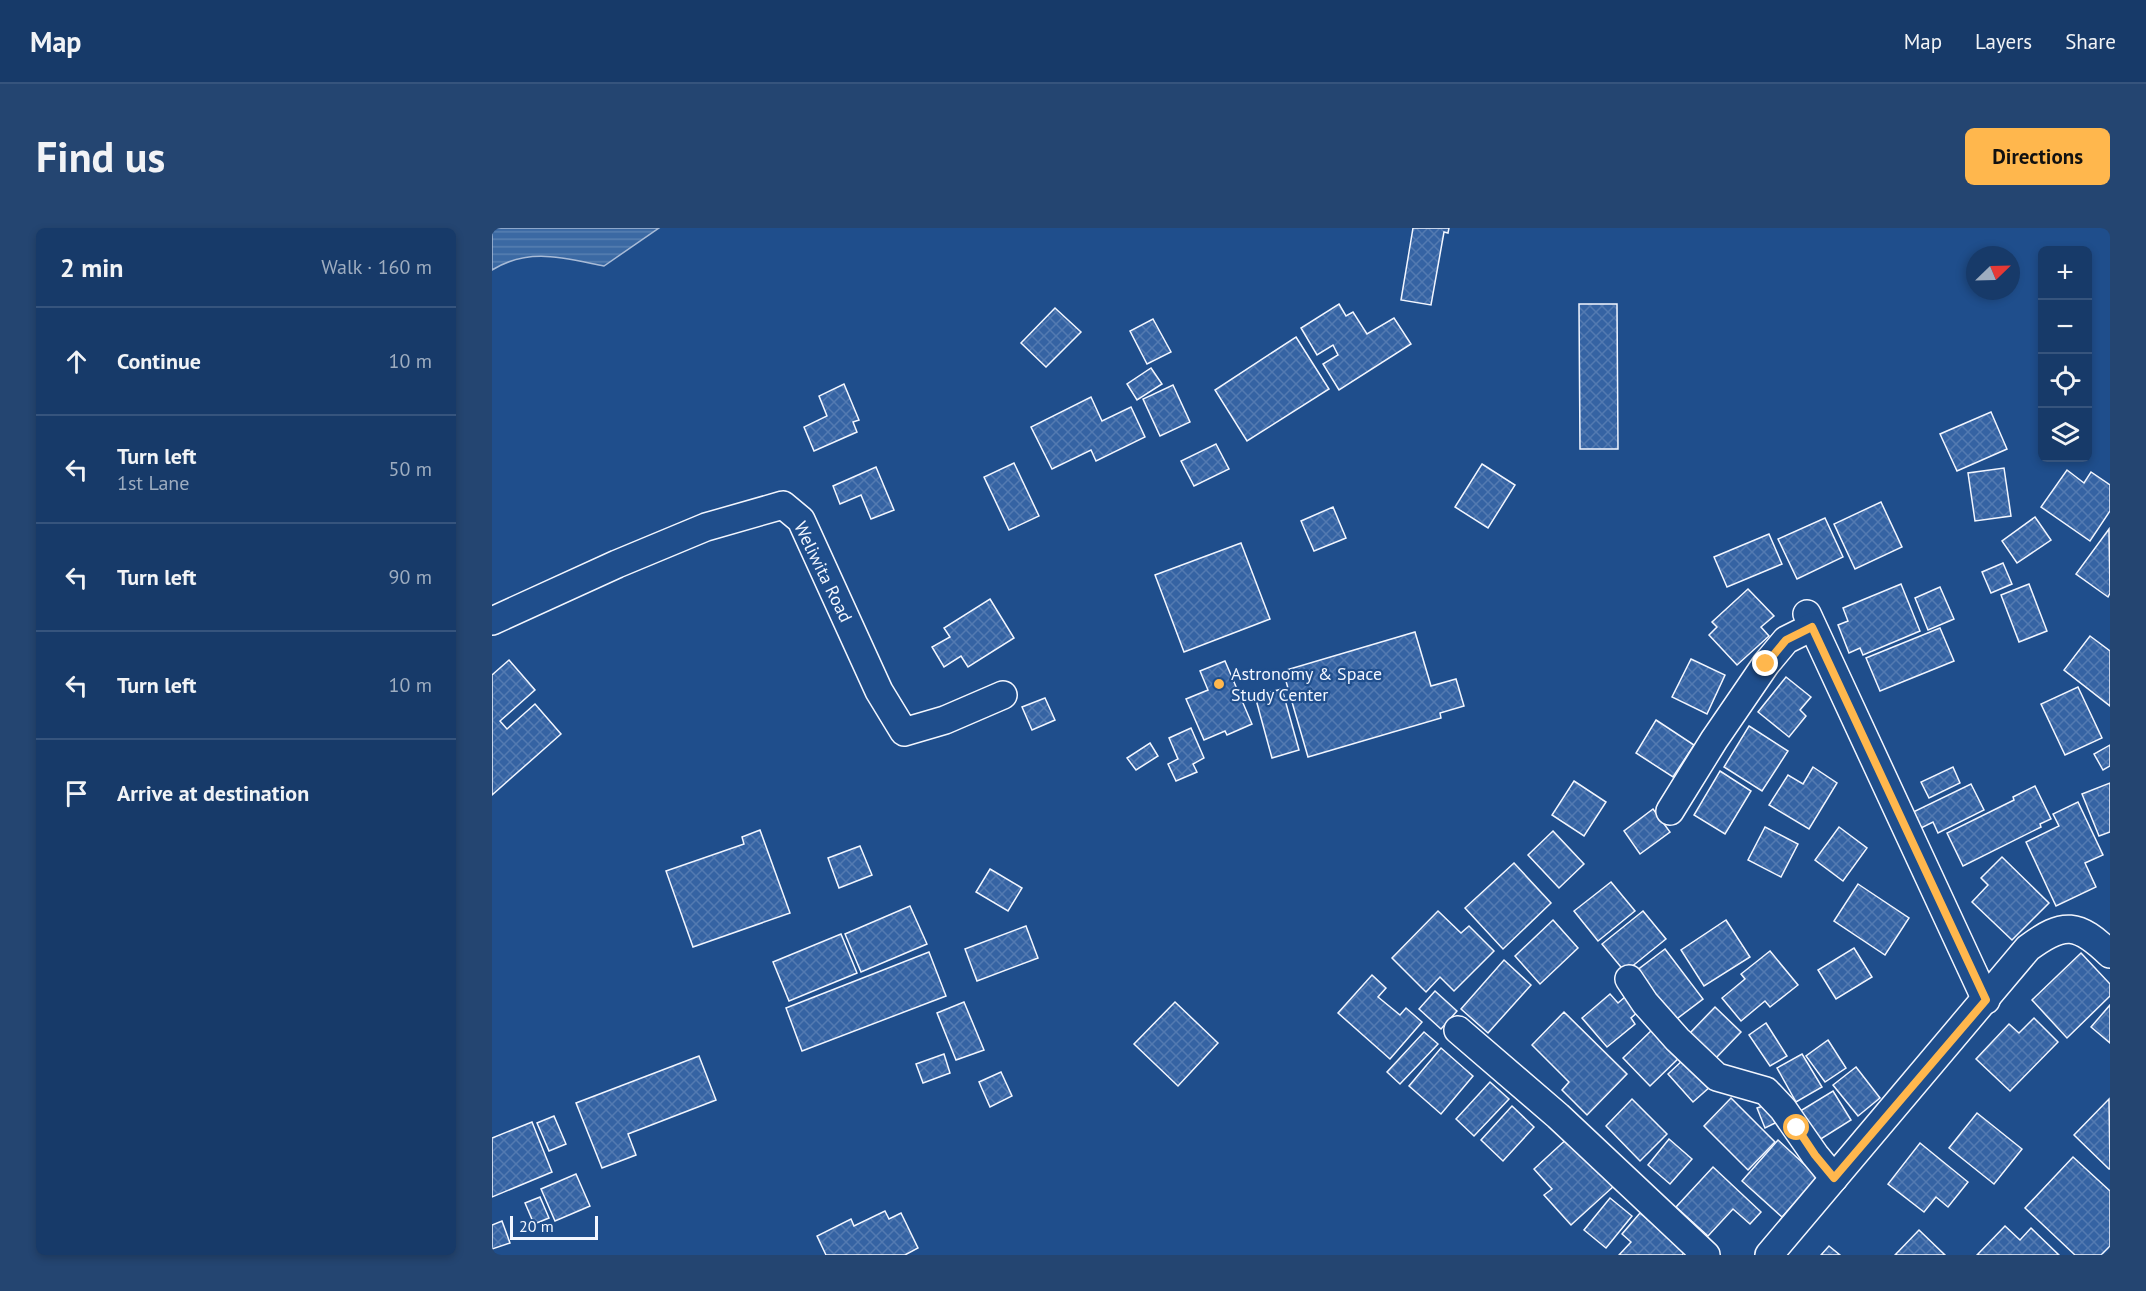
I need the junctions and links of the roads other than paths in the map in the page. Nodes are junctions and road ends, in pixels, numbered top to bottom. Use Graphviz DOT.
graph roads {
  1 [pos="492,621"];
  2 [pos="1003,695"];
  3 [pos="1670,811"];
  4 [pos="2107,944"];
  5 [pos="1629,980"];
  6 [pos="1986,1000"];
  7 [pos="1458,1030"];
  8 [pos="1834,1178"];
  9 [pos="1706,1255"];
  10 [pos="1769,1255"];
  1 -- 2 [label="street, Weliwita Road"];
  3 -- 6 [label="street"];
  4 -- 6 [label="street"];
  5 -- 8 [label="street"];
  6 -- 8 [label="street"];
  7 -- 9 [label="street"];
  8 -- 10 [label="street"];
}
